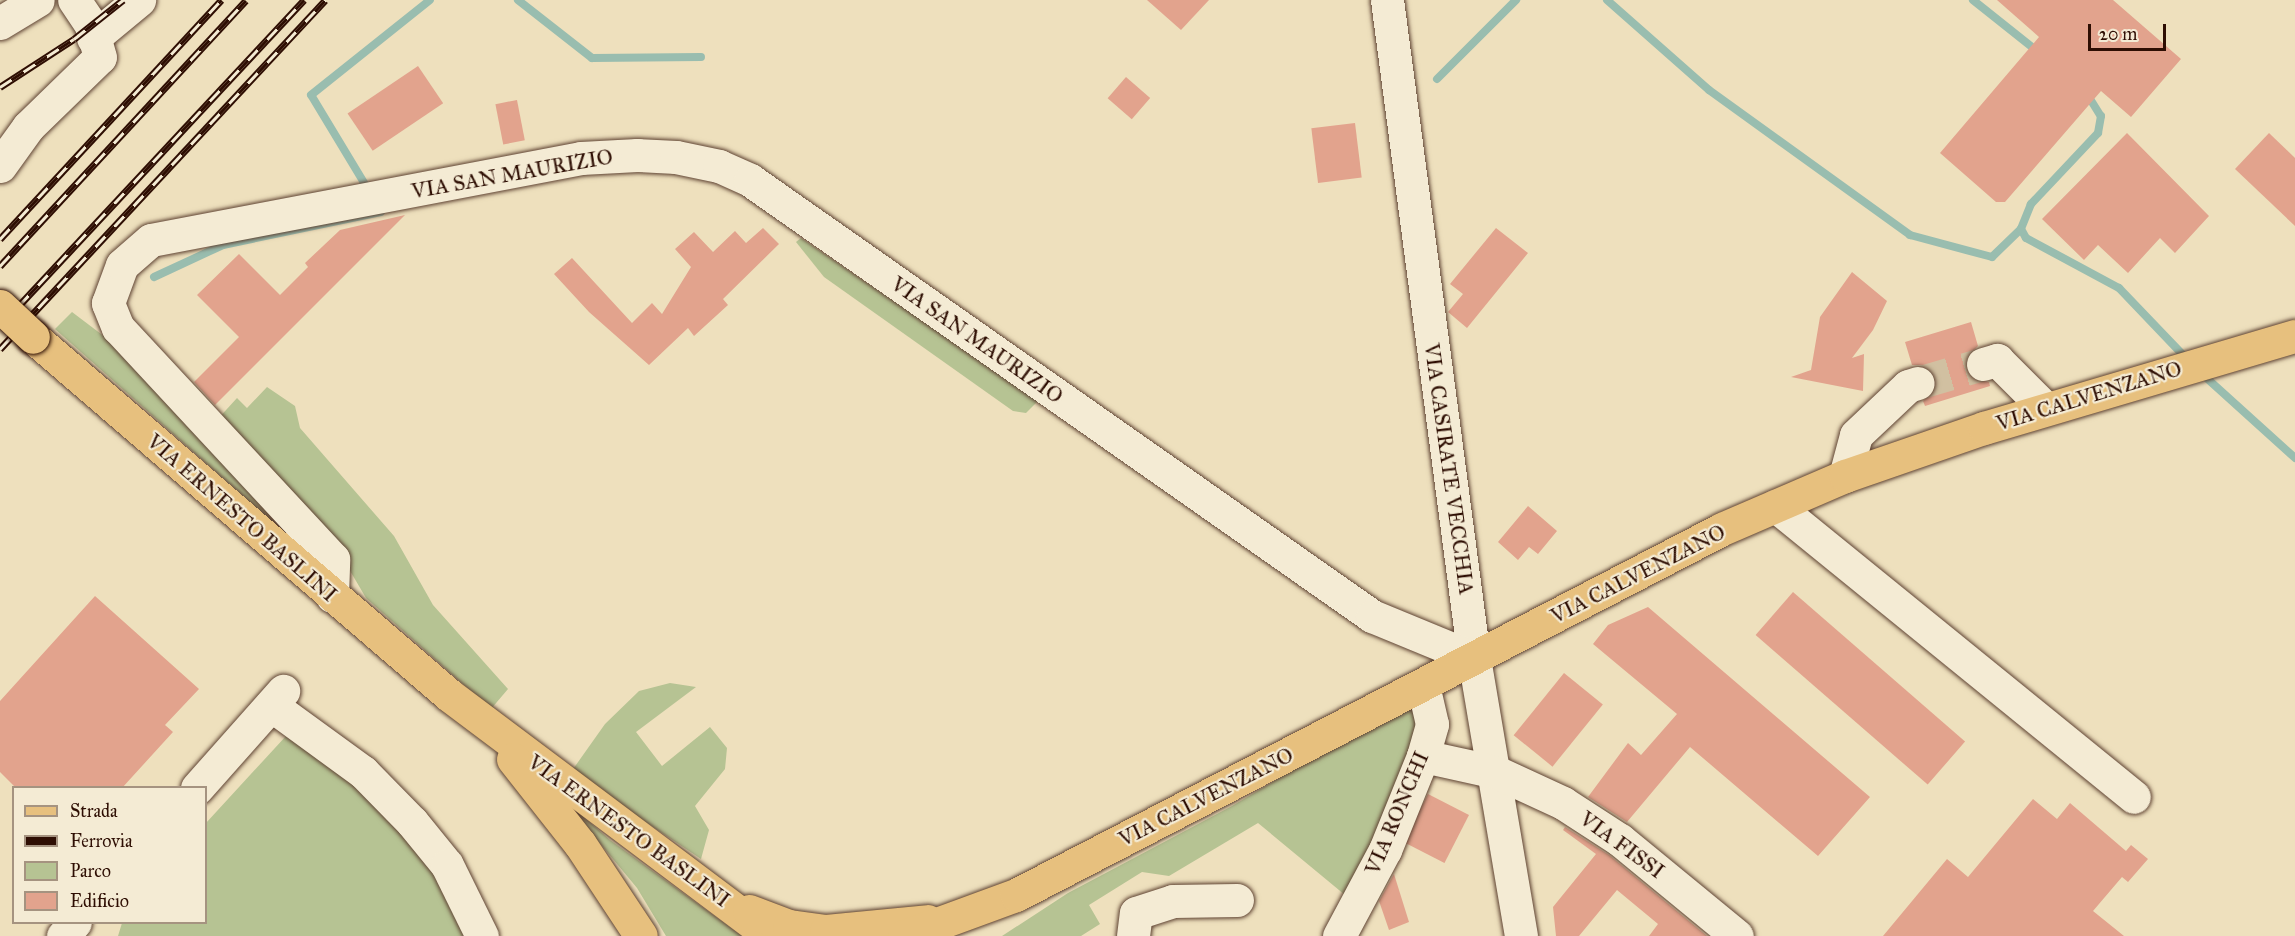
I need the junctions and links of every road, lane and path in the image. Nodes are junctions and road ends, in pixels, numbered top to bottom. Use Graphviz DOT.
graph roads {
  1 [pos="38,0"];
  2 [pos="74,0"];
  3 [pos="139,0"];
  4 [pos="1387,0"];
  5 [pos="0,23"];
  6 [pos="93,38"];
  7 [pos="0,166"];
  8 [pos="0,306"];
  9 [pos="2295,336"];
  10 [pos="1983,364"];
  11 [pos="1918,383"];
  12 [pos="2046,409"];
  13 [pos="1845,476"];
  14 [pos="1776,506"];
  15 [pos="332,596"];
  16 [pos="1474,658"];
  17 [pos="1424,685"];
  18 [pos="487,726"];
  19 [pos="1423,756"];
  20 [pos="1496,772"];
  21 [pos="198,786"];
  22 [pos="2134,797"];
  23 [pos="1237,900"];
  24 [pos="724,901"];
  25 [pos="73,924"];
  26 [pos="968,926"];
  27 [pos="63,936"];
  28 [pos="482,936"];
  29 [pos="641,936"];
  30 [pos="770,936"];
  31 [pos="904,936"];
  32 [pos="1134,936"];
  33 [pos="1339,936"];
  34 [pos="1521,936"];
  35 [pos="1737,936"];
  1 -- 5 [label="street"];
  2 -- 6 [label="street"];
  3 -- 6 [label="street"];
  4 -- 16 [label="street, VIA CASIRATE VECCHIA"];
  6 -- 7 [label="street"];
  8 -- 15 [label="main road, VIA ERNESTO BASLINI, bridge"];
  9 -- 12 [label="main road, VIA CALVENZANO"];
  10 -- 12 [label="street"];
  11 -- 13 [label="street"];
  12 -- 13 [label="main road, VIA CALVENZANO"];
  13 -- 14 [label="main road, VIA CALVENZANO"];
  14 -- 16 [label="main road, VIA CALVENZANO"];
  14 -- 22 [label="street"];
  15 -- 16 [label="street, VIA SAN MAURIZIO"];
  15 -- 18 [label="main road, VIA ERNESTO BASLINI"];
  16 -- 17 [label="main road, VIA CALVENZANO"];
  16 -- 20 [label="street, VIA CASIRATE VECCHIA"];
  17 -- 19 [label="street, VIA RONCHI"];
  17 -- 26 [label="main road, VIA CALVENZANO"];
  18 -- 24 [label="main road, VIA ERNESTO BASLINI"];
  18 -- 29 [label="main road, VIA ERNESTO BASLINI"];
  19 -- 20 [label="street, VIA FISSI"];
  19 -- 33 [label="street, VIA RONCHI"];
  20 -- 34 [label="street, VIA CASIRATE VECCHIA"];
  20 -- 35 [label="street, VIA FISSI"];
  21 -- 28 [label="street"];
  23 -- 32 [label="street"];
  24 -- 26 [label="main road"];
  24 -- 30 [label="main road, VIA ERNESTO BASLINI"];
  25 -- 27 [label="street"];
  26 -- 31 [label="main road, VIA CALVENZANO"];
}
